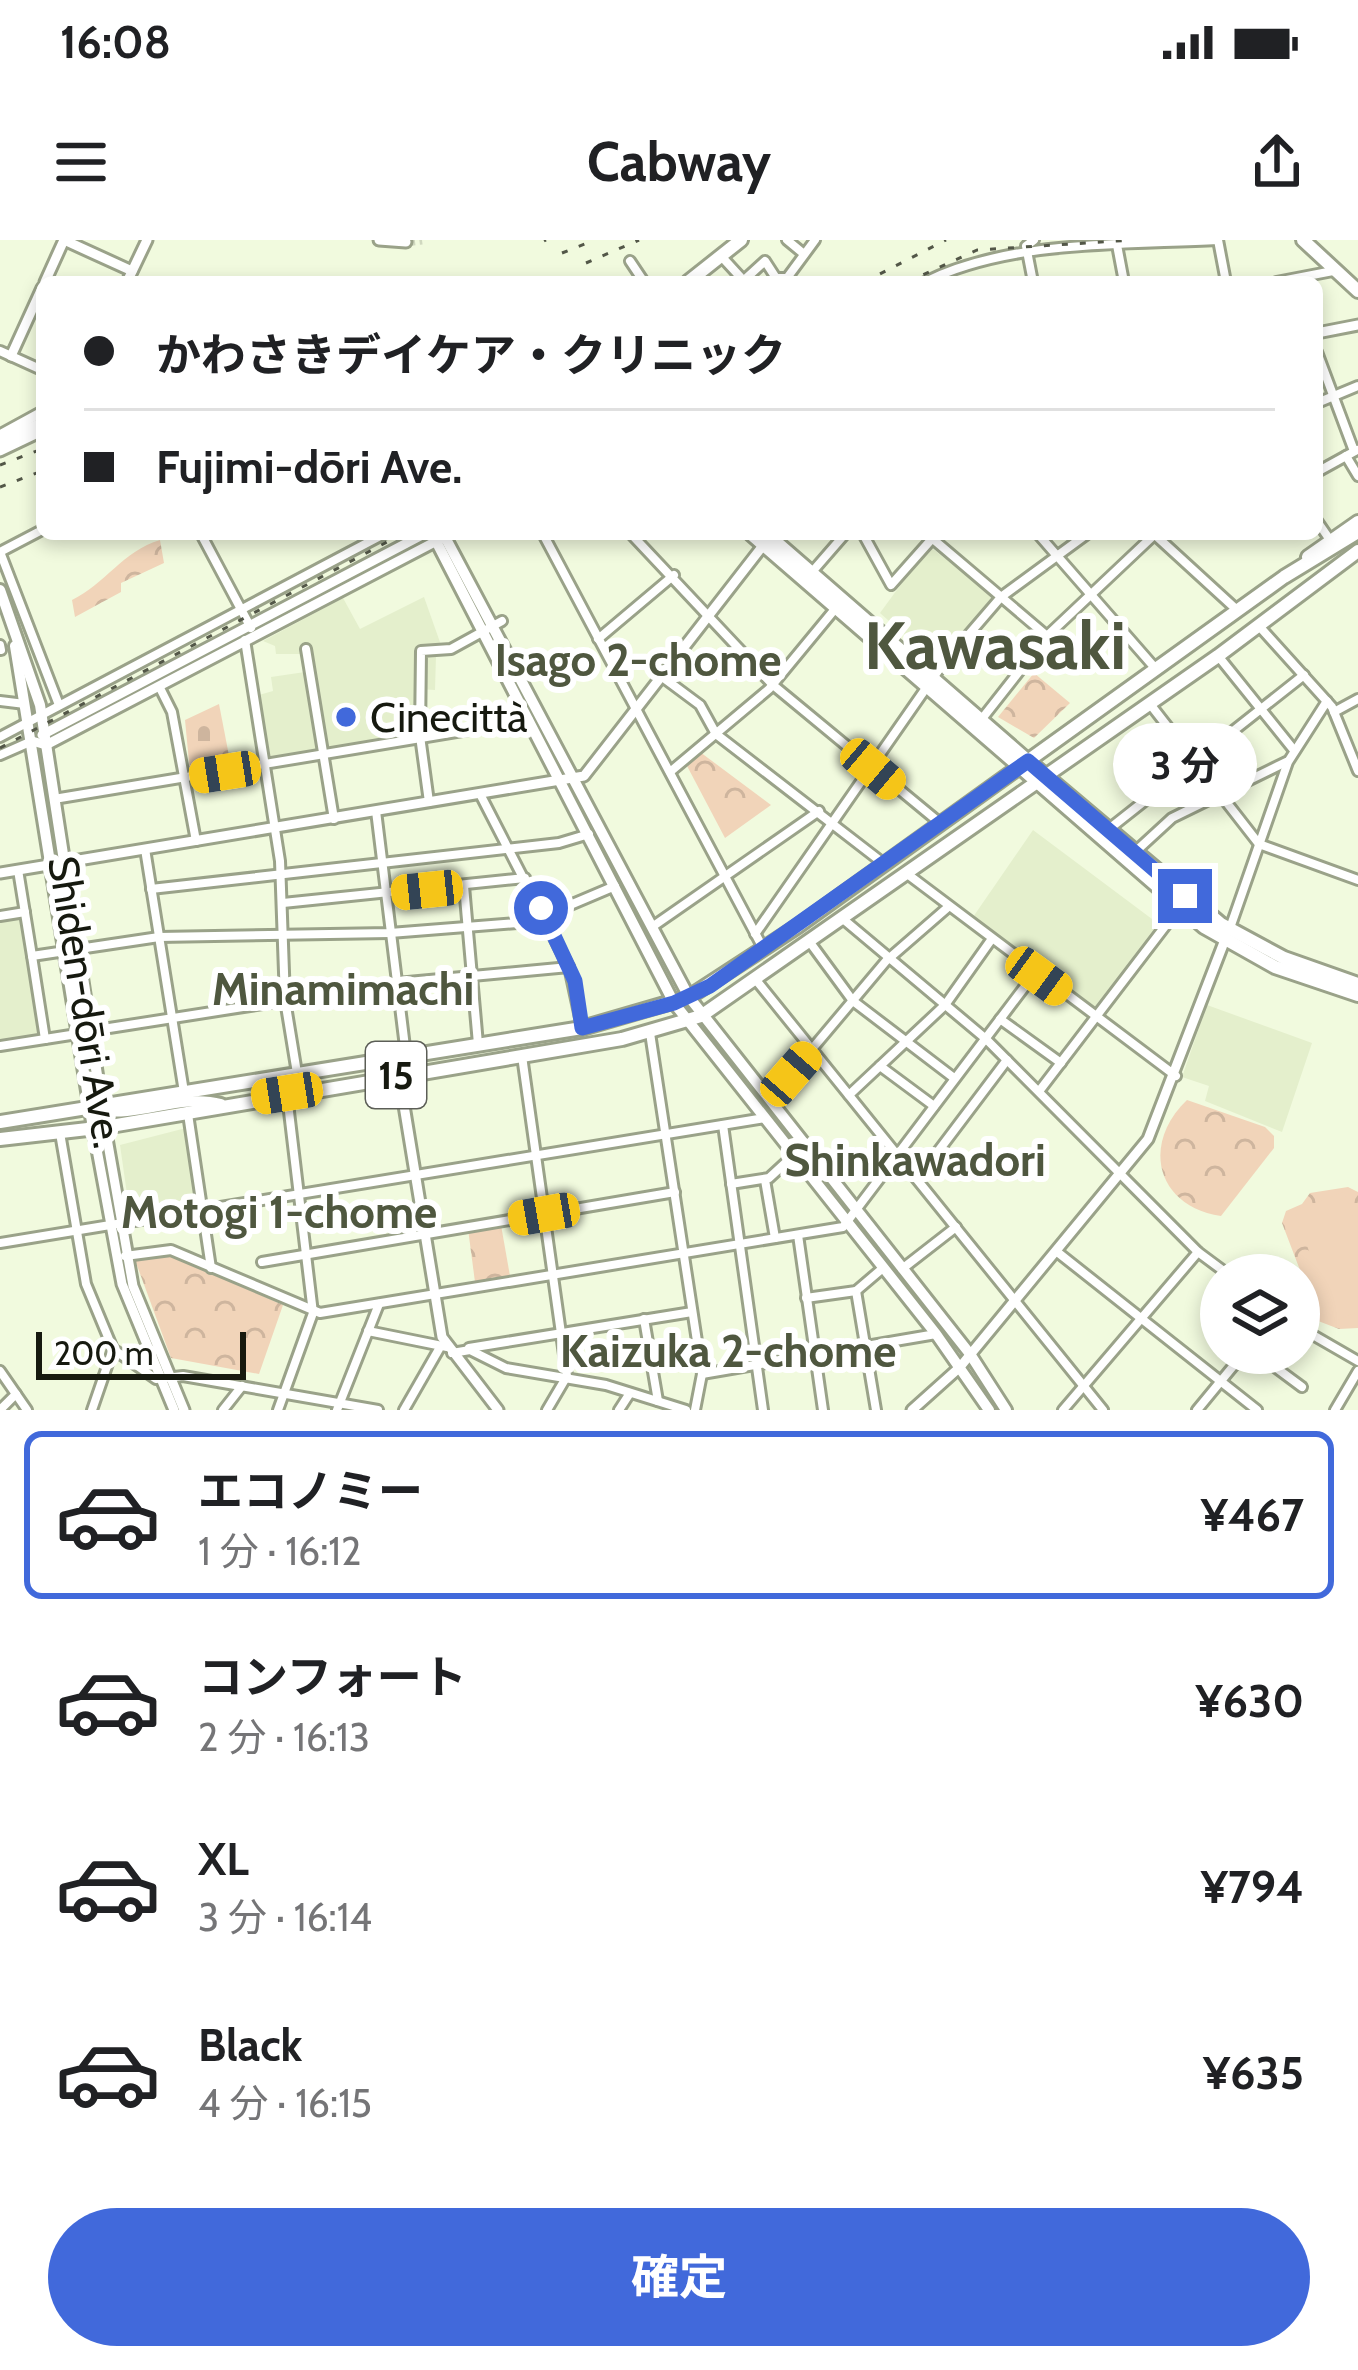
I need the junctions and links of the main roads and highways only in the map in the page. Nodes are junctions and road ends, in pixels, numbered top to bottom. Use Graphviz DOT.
graph roads {
  1 [pos="741,240"];
  2 [pos="1303,240"];
  3 [pos="696,276"];
  4 [pos="1358,290"];
  5 [pos="1358,522"];
  6 [pos="1358,532"];
  7 [pos="440,540"];
  8 [pos="771,540"];
  9 [pos="772,540"];
  10 [pos="1358,550"];
  11 [pos="1358,561"];
  12 [pos="1284,577"];
  13 [pos="0,590"];
  14 [pos="1299,598"];
  15 [pos="1242,607"];
  16 [pos="0,608"];
  17 [pos="860,624"];
  18 [pos="493,626"];
  19 [pos="1259,626"];
  20 [pos="1246,634"];
  21 [pos="1180,651"];
  22 [pos="1198,670"];
  23 [pos="929,683"];
  24 [pos="43,729"];
  25 [pos="1024,764"];
  26 [pos="573,779"];
  27 [pos="1041,780"];
  28 [pos="57,863"];
  29 [pos="1227,935"];
  30 [pos="1351,993"];
  31 [pos="689,998"];
  32 [pos="674,1003"];
  33 [pos="701,1016"];
  34 [pos="687,1022"];
  35 [pos="769,1100"];
  36 [pos="221,1104"];
  37 [pos="98,1108"];
  38 [pos="766,1117"];
  39 [pos="0,1122"];
  40 [pos="99,1128"];
  41 [pos="0,1139"];
  42 [pos="902,1269"];
  43 [pos="887,1273"];
  44 [pos="942,1329"];
  45 [pos="991,1388"];
  46 [pos="979,1396"];
  47 [pos="988,1410"];
  48 [pos="1006,1410"];
  1 -- 3 [label="main road"];
  2 -- 4 [label="main road"];
  5 -- 12 [label="main road"];
  6 -- 12 [label="main road, 15"];
  7 -- 18 [label="main road"];
  8 -- 17 [label="main road"];
  9 -- 17 [label="main road"];
  10 -- 14 [label="main road, 15"];
  11 -- 14 [label="main road, 15"];
  12 -- 15 [label="main road, 15"];
  13 -- 24 [label="main road, Shiden-dōri Ave."];
  14 -- 19 [label="main road, 15"];
  15 -- 19 [label="main road"];
  15 -- 20 [label="main road"];
  15 -- 21 [label="main road, 15"];
  16 -- 24 [label="main road, Shiden-dōri Ave."];
  17 -- 23 [label="main road"];
  18 -- 26 [label="main road"];
  18 -- 26 [label="main road"];
  19 -- 20 [label="main road, 15"];
  20 -- 22 [label="main road, 15"];
  21 -- 22 [label="main road"];
  21 -- 25 [label="main road, 15"];
  22 -- 27 [label="main road, 15"];
  23 -- 25 [label="main road"];
  23 -- 25 [label="main road"];
  24 -- 28 [label="main road, Shiden-dōri Ave."];
  24 -- 28 [label="main road, Shiden-dōri Ave."];
  25 -- 27 [label="main road"];
  25 -- 31 [label="main road, 15"];
  26 -- 31 [label="main road"];
  26 -- 32 [label="main road"];
  27 -- 29 [label="main road"];
  27 -- 29 [label="main road"];
  27 -- 33 [label="main road, 15"];
  28 -- 37 [label="main road, Shiden-dōri Ave."];
  29 -- 30 [label="main road"];
  31 -- 32 [label="main road, 15"];
  31 -- 33 [label="main road"];
  32 -- 34 [label="main road"];
  32 -- 37 [label="main road, 15"];
  33 -- 34 [label="main road, 15"];
  33 -- 35 [label="main road"];
  34 -- 36 [label="main road, 15"];
  34 -- 38 [label="main road"];
  35 -- 38 [label="main road"];
  35 -- 42 [label="main road"];
  36 -- 37 [label="main road"];
  36 -- 40 [label="main road, 15"];
  37 -- 39 [label="main road, 15"];
  37 -- 40 [label="main road, Shiden-dōri Ave."];
  38 -- 43 [label="main road"];
  40 -- 41 [label="main road, 15"];
  42 -- 43 [label="main road"];
  42 -- 44 [label="main road"];
  43 -- 44 [label="main road"];
  44 -- 45 [label="main road"];
  44 -- 46 [label="main road"];
  45 -- 46 [label="main road"];
  45 -- 48 [label="main road"];
  46 -- 47 [label="main road"];
}
